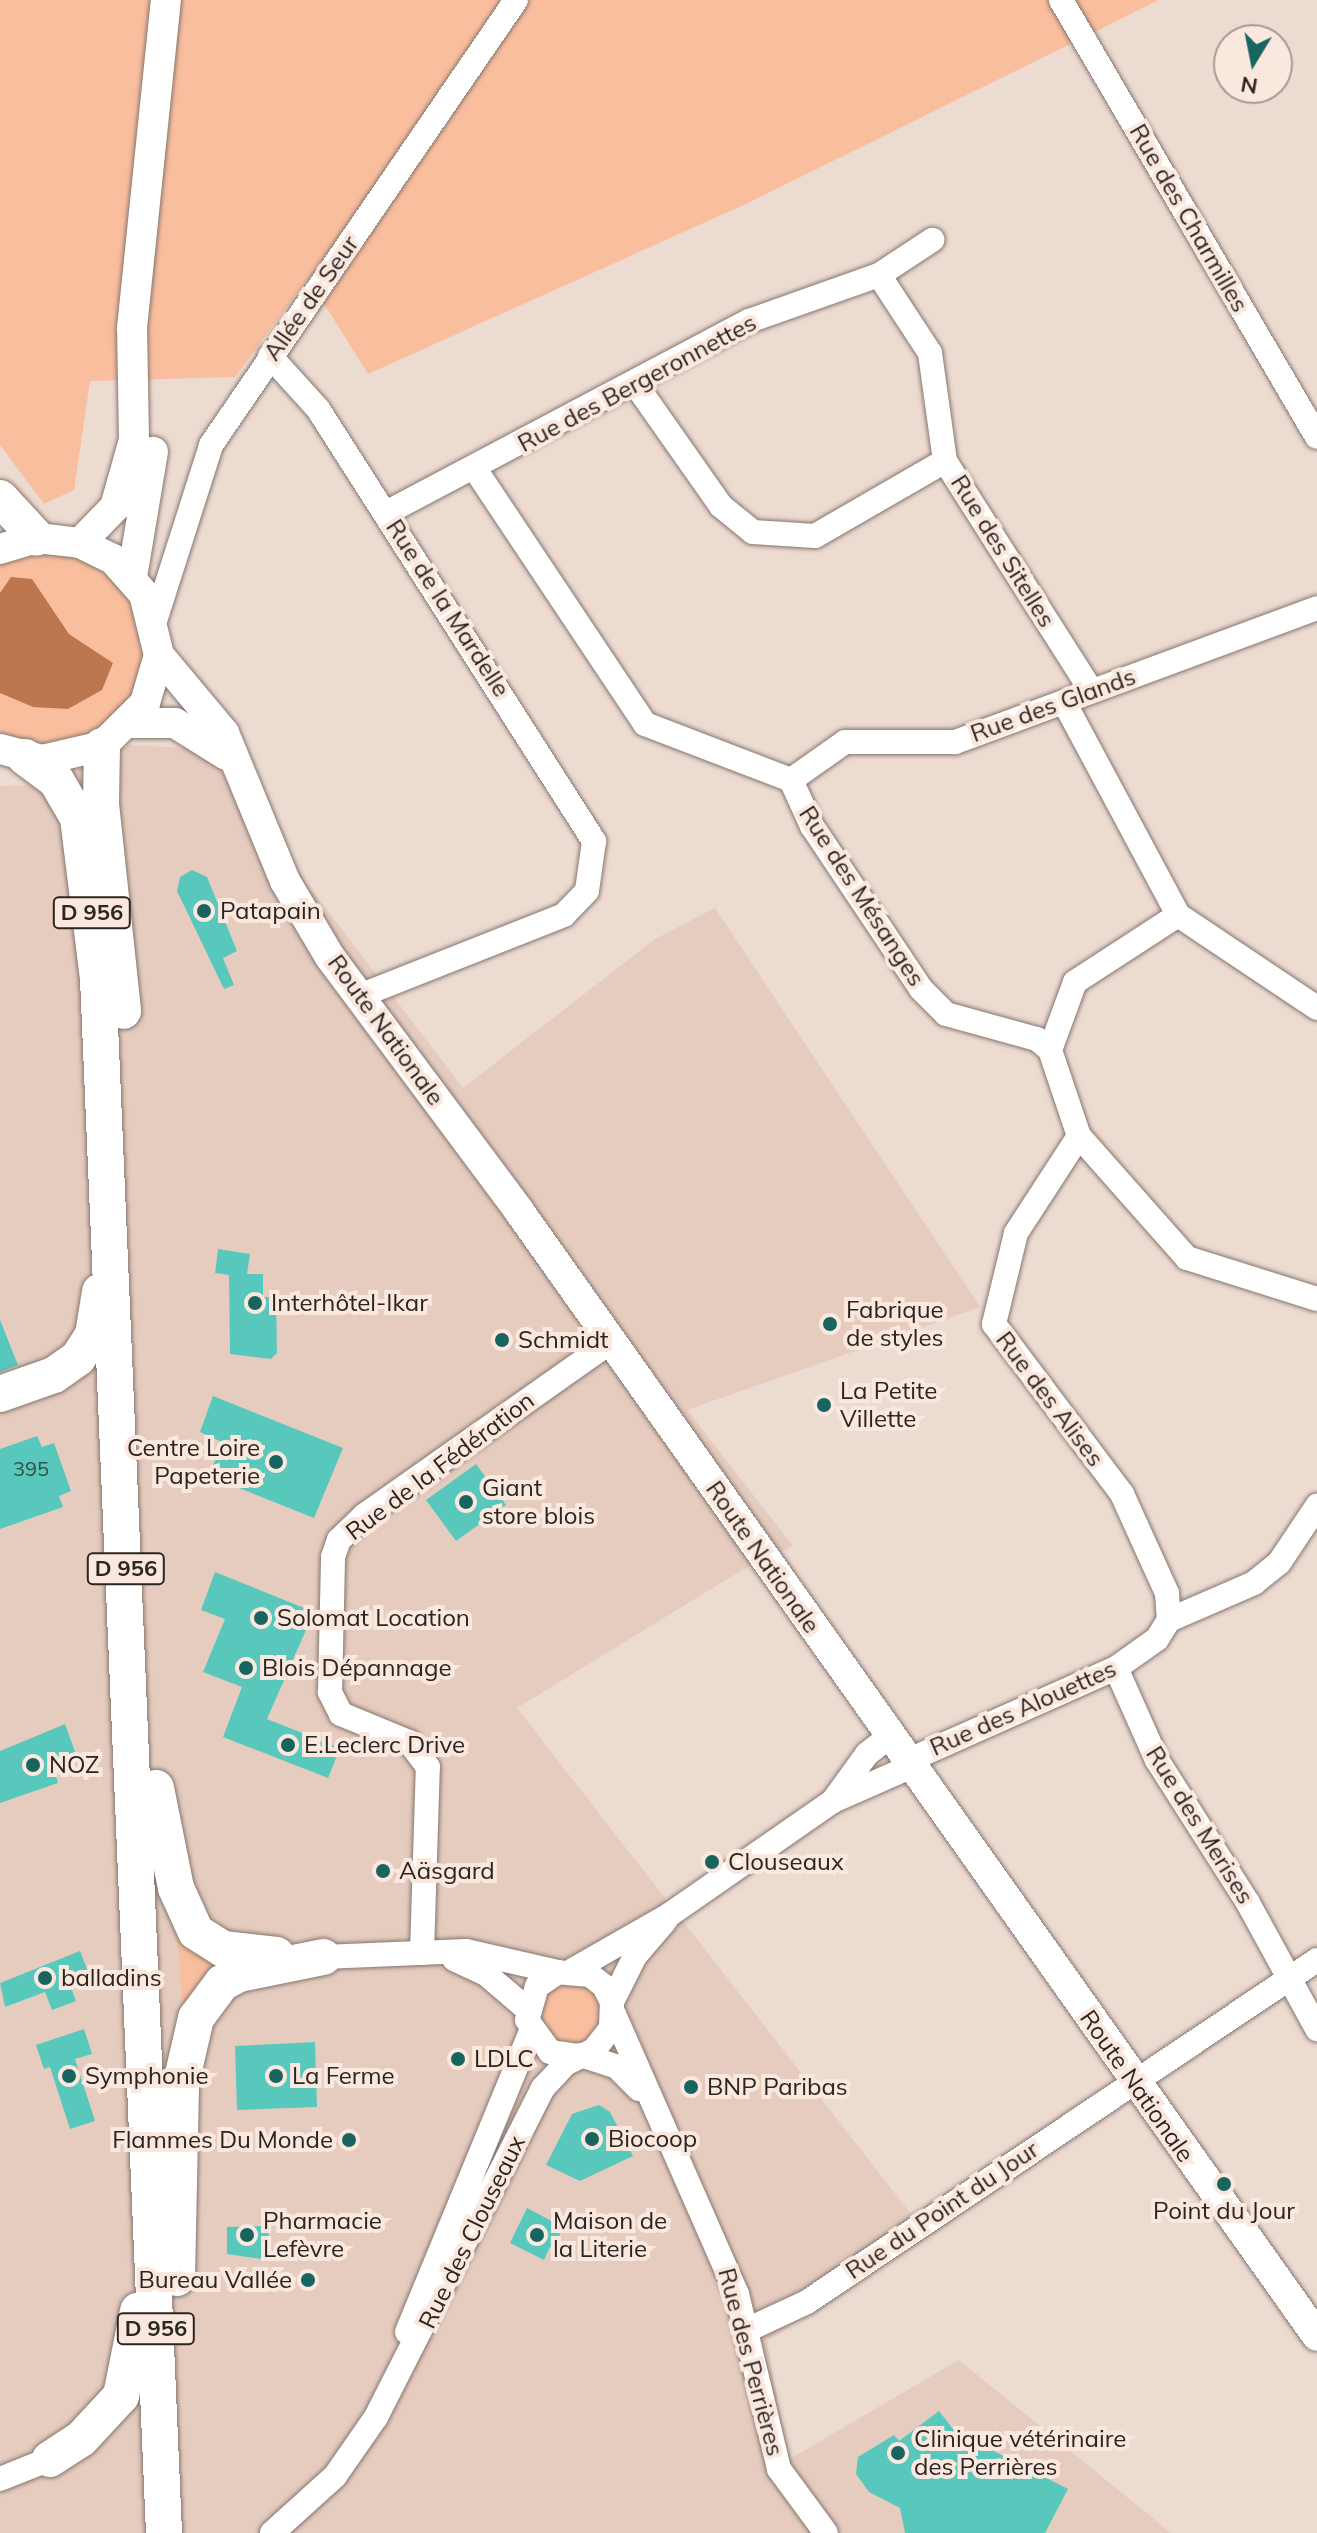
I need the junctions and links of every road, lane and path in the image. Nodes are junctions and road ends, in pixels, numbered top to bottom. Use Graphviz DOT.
graph roads {
  1 [pos="166,0"];
  2 [pos="516,0"];
  3 [pos="1061,0"];
  4 [pos="932,240"];
  5 [pos="879,275"];
  6 [pos="137,296"];
  7 [pos="270,356"];
  8 [pos="636,385"];
  9 [pos="1308,402"];
  10 [pos="1317,437"];
  11 [pos="945,461"];
  12 [pos="475,469"];
  13 [pos="0,498"];
  14 [pos="386,513"];
  15 [pos="37,538"];
  16 [pos="80,543"];
  17 [pos="0,549"];
  18 [pos="132,577"];
  19 [pos="1317,608"];
  20 [pos="155,621"];
  21 [pos="159,655"];
  22 [pos="1091,690"];
  23 [pos="1064,702"];
  24 [pos="131,723"];
  25 [pos="102,746"];
  26 [pos="13,753"];
  27 [pos="235,763"];
  28 [pos="791,780"];
  29 [pos="1178,915"];
  30 [pos="359,996"];
  31 [pos="1317,1008"];
  32 [pos="1050,1050"];
  33 [pos="1079,1136"];
  34 [pos="111,1209"];
  35 [pos="1317,1299"];
  36 [pos="610,1342"];
  37 [pos="0,1394"];
  38 [pos="1317,1506"];
  39 [pos="1169,1620"];
  40 [pos="1116,1668"];
  41 [pos="889,1737"];
  42 [pos="908,1764"];
  43 [pos="156,1788"];
  44 [pos="833,1801"];
  45 [pos="669,1915"];
  46 [pos="429,1952"];
  47 [pos="323,1957"];
  48 [pos="1317,1960"];
  49 [pos="566,1971"];
  50 [pos="1290,1979"];
  51 [pos="613,2008"];
  52 [pos="529,2020"];
  53 [pos="1317,2029"];
  54 [pos="580,2056"];
  55 [pos="1132,2081"];
  56 [pos="647,2098"];
  57 [pos="149,2125"];
  58 [pos="455,2222"];
  59 [pos="176,2313"];
  60 [pos="747,2330"];
  61 [pos="1317,2336"];
  62 [pos="50,2459"];
  63 [pos="0,2479"];
  64 [pos="164,2533"];
  65 [pos="185,2533"];
  66 [pos="272,2533"];
  67 [pos="826,2533"];
  1 -- 6 [label="main road"];
  2 -- 7 [label="street, Allée de Seur"];
  3 -- 9 [label="street, Rue des Charmilles"];
  4 -- 5 [label="street, Rue des Bergeronnettes"];
  5 -- 8 [label="street, Rue des Bergeronnettes"];
  5 -- 11 [label="street, Rue des Sitelles"];
  6 -- 16 [label="main road"];
  6 -- 18 [label="main road"];
  7 -- 14 [label="street, Rue de la Mardelle"];
  7 -- 20 [label="street, Allée de Seur"];
  8 -- 11 [label="street"];
  8 -- 12 [label="street, Rue des Bergeronnettes"];
  9 -- 10 [label="street, Rue des Charmilles"];
  11 -- 22 [label="street, Rue des Sitelles"];
  12 -- 14 [label="street, Rue des Bergeronnettes"];
  12 -- 28 [label="street, Rue des Mésanges"];
  13 -- 15 [label="highway"];
  14 -- 30 [label="street, Rue de la Mardelle"];
  15 -- 16 [label="main road"];
  15 -- 17 [label="main road"];
  16 -- 18 [label="main road"];
  18 -- 20 [label="main road"];
  19 -- 22 [label="street, Rue des Glands"];
  20 -- 21 [label="main road"];
  21 -- 24 [label="main road"];
  21 -- 27 [label="main road, Route Nationale"];
  22 -- 23 [label="street, Rue des Glands"];
  23 -- 28 [label="street, Rue des Glands"];
  23 -- 29 [label="street"];
  24 -- 25 [label="main road"];
  24 -- 27 [label="main road"];
  25 -- 26 [label="main road"];
  25 -- 43 [label="highway, D 956"];
  26 -- 34 [label="highway, D 956"];
  27 -- 30 [label="main road, Route Nationale"];
  28 -- 32 [label="street, Rue des Mésanges"];
  29 -- 31 [label="street"];
  29 -- 32 [label="street"];
  30 -- 36 [label="main road, Route Nationale"];
  32 -- 33 [label="street"];
  33 -- 35 [label="street"];
  33 -- 39 [label="street, Rue des Alises"];
  34 -- 37 [label="highway"];
  34 -- 57 [label="highway, D 956"];
  36 -- 41 [label="main road, Route Nationale"];
  36 -- 46 [label="street, Rue de la Fédération"];
  38 -- 39 [label="street, Rue des Alouettes"];
  39 -- 40 [label="street, Rue des Alouettes"];
  40 -- 42 [label="street, Rue des Alouettes"];
  40 -- 50 [label="street, Rue des Merises"];
  41 -- 42 [label="main road, Route Nationale"];
  41 -- 44 [label="street"];
  42 -- 44 [label="street, Rue des Alouettes"];
  42 -- 55 [label="main road, Route Nationale"];
  43 -- 47 [label="highway, D 956"];
  43 -- 59 [label="highway, D 956"];
  44 -- 45 [label="street"];
  45 -- 49 [label="street"];
  45 -- 51 [label="street"];
  46 -- 47 [label="street"];
  46 -- 49 [label="street"];
  46 -- 52 [label="street"];
  47 -- 59 [label="highway, D 956"];
  48 -- 50 [label="street, Rue du Point du Jour"];
  49 -- 51 [label="street"];
  49 -- 52 [label="street"];
  50 -- 53 [label="street, Rue des Merises"];
  50 -- 55 [label="street, Rue du Point du Jour"];
  51 -- 54 [label="street"];
  51 -- 56 [label="street, Rue des Perrières"];
  52 -- 54 [label="street"];
  52 -- 58 [label="street, Rue des Clouseaux"];
  54 -- 56 [label="street, Rue des Perrières"];
  54 -- 58 [label="street, Rue des Clouseaux"];
  55 -- 60 [label="street, Rue du Point du Jour"];
  55 -- 61 [label="main road, Route Nationale"];
  56 -- 60 [label="street, Rue des Perrières"];
  57 -- 62 [label="highway, D 956"];
  57 -- 64 [label="highway, D 956"];
  58 -- 66 [label="street, Rue des Clouseaux"];
  59 -- 65 [label="highway, D 956"];
  60 -- 67 [label="street, Rue des Perrières"];
  62 -- 63 [label="street"];
}
